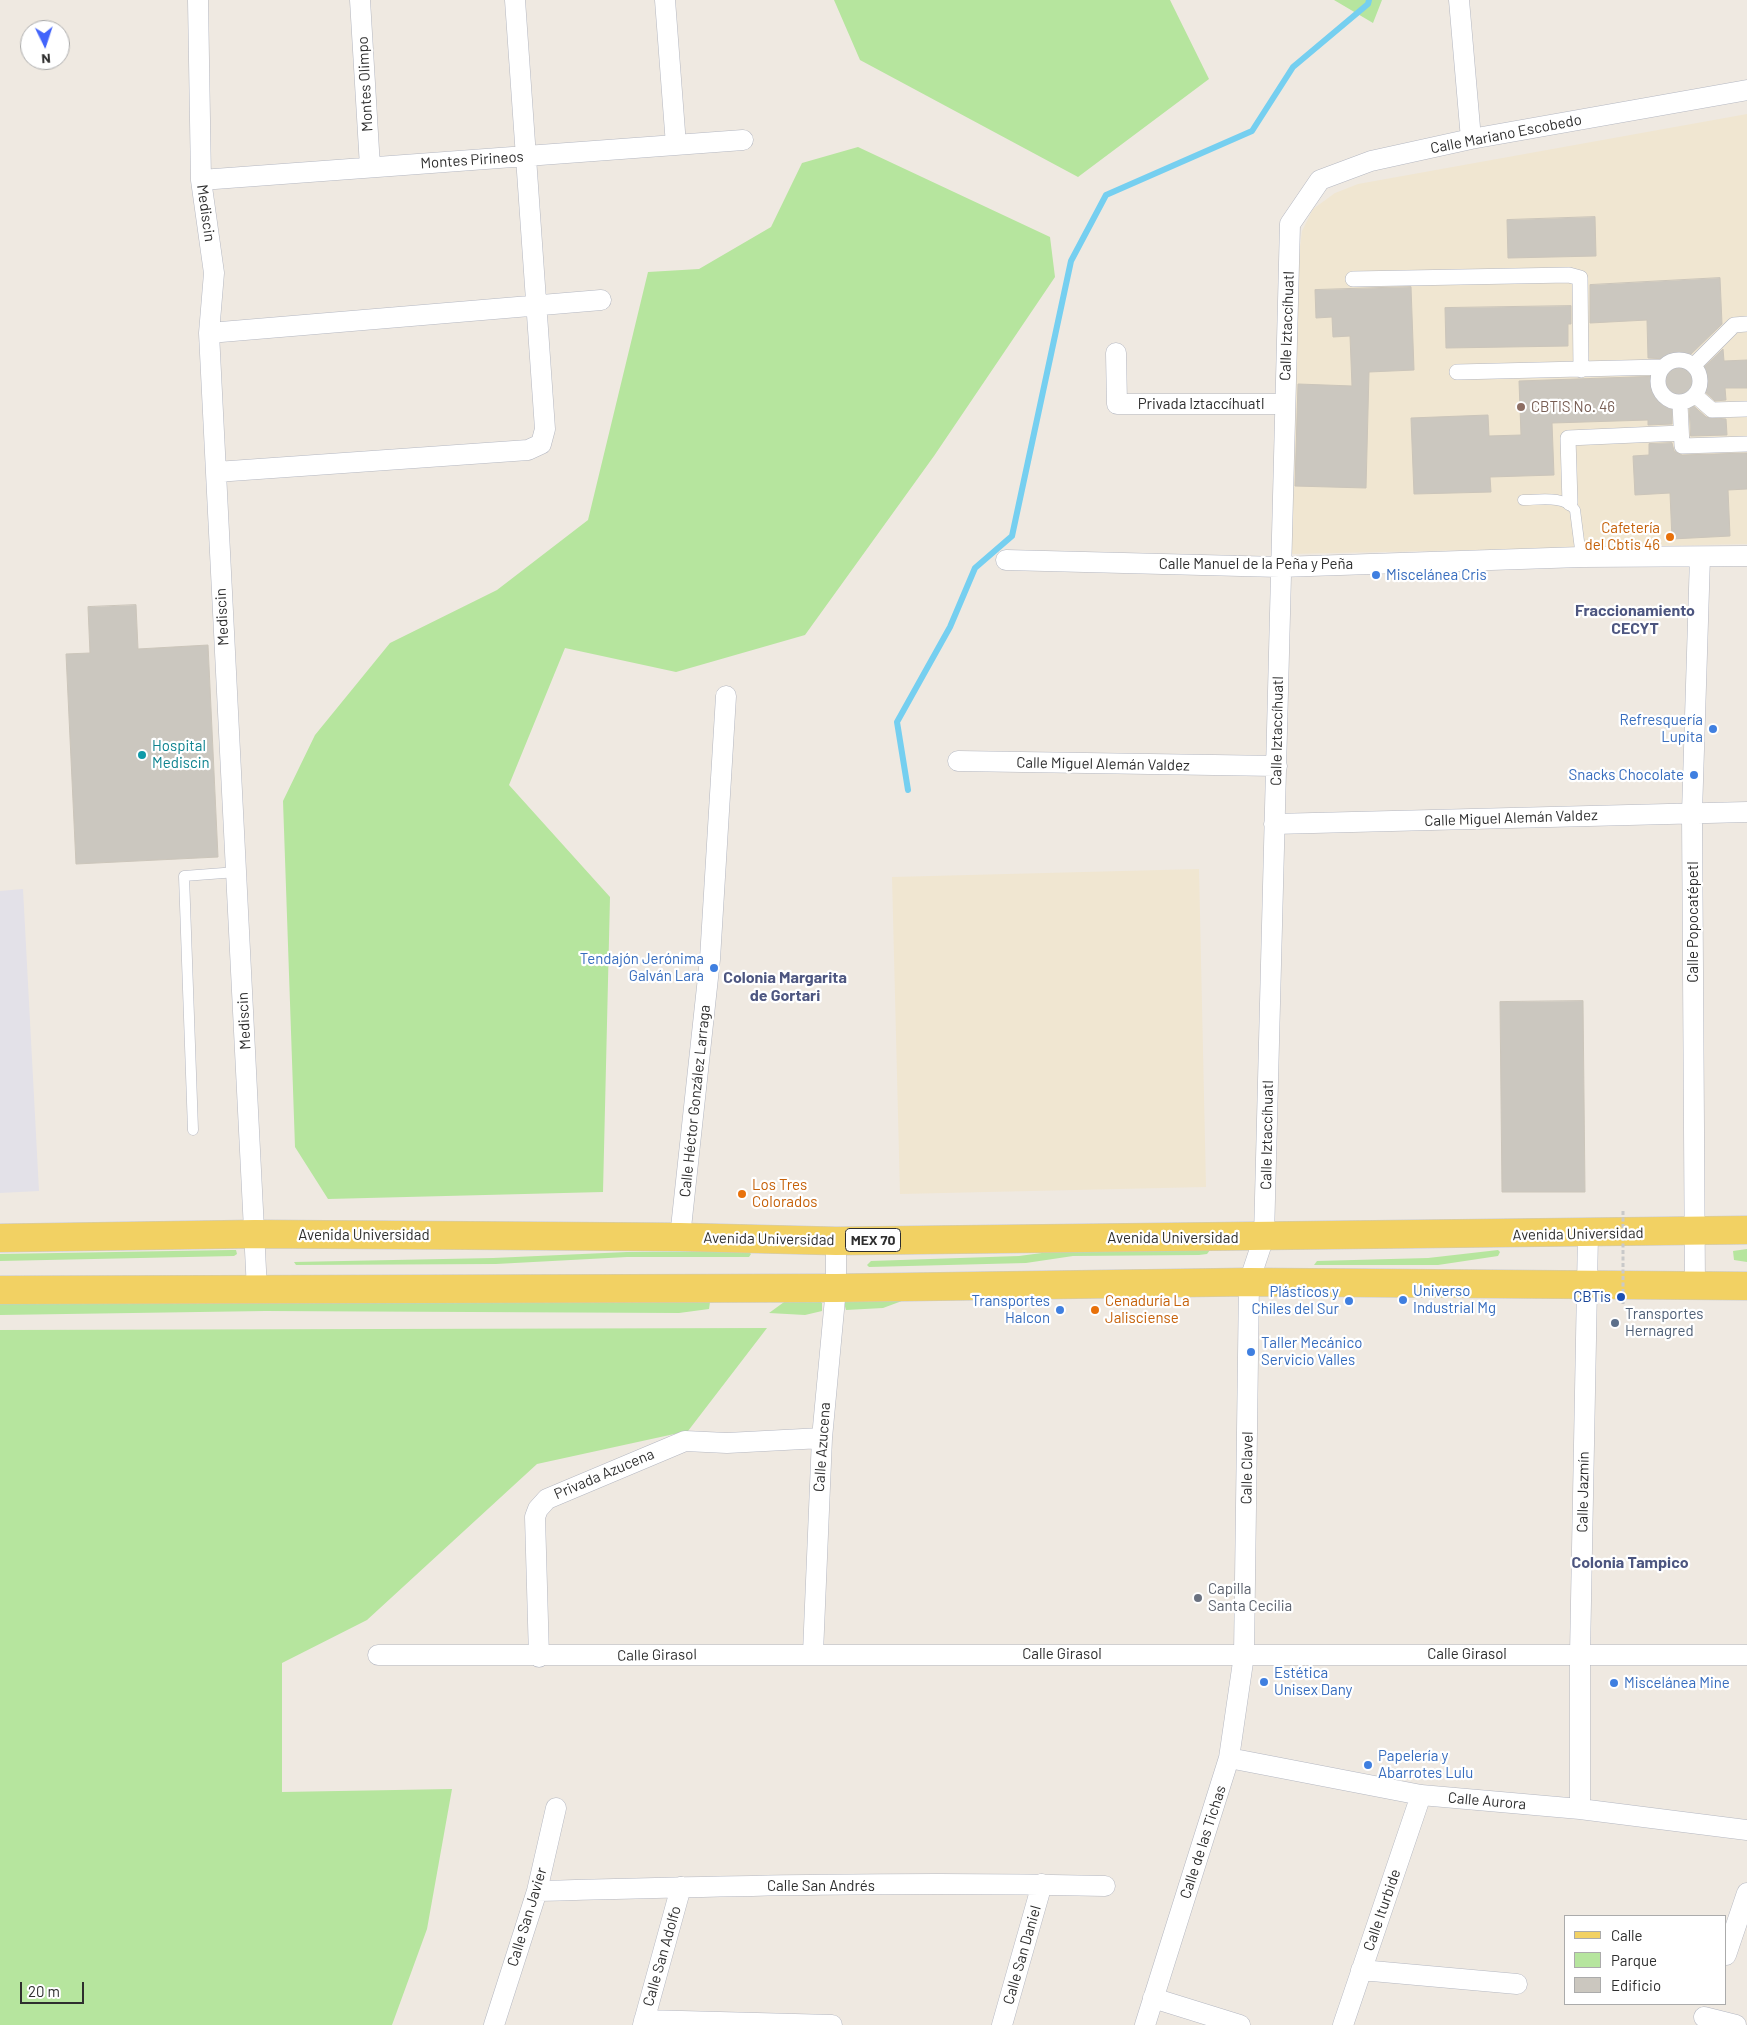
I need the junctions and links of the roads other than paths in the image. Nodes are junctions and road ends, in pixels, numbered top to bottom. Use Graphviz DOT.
graph roads {
  1 [pos="198,0"];
  2 [pos="360,0"];
  3 [pos="515,0"];
  4 [pos="665,0"];
  5 [pos="1459,0"];
  6 [pos="1747,90"];
  7 [pos="1471,139"];
  8 [pos="743,140"];
  9 [pos="676,145"];
  10 [pos="525,156"];
  11 [pos="370,167"];
  12 [pos="201,180"];
  13 [pos="1290,224"];
  14 [pos="1353,279"];
  15 [pos="600,300"];
  16 [pos="536,306"];
  17 [pos="1747,324"];
  18 [pos="209,333"];
  19 [pos="1116,353"];
  20 [pos="1694,365"];
  21 [pos="1662,367"];
  22 [pos="1581,370"];
  23 [pos="1457,372"];
  24 [pos="1696,396"];
  25 [pos="1285,404"];
  26 [pos="1680,404"];
  27 [pos="1747,409"];
  28 [pos="1681,433"];
  29 [pos="1747,444"];
  30 [pos="216,472"];
  31 [pos="1523,500"];
  32 [pos="1570,503"];
  33 [pos="1747,556"];
  34 [pos="1581,557"];
  35 [pos="1700,557"];
  36 [pos="1006,560"];
  37 [pos="1280,567"];
  38 [pos="726,696"];
  39 [pos="958,761"];
  40 [pos="1277,766"];
  41 [pos="1747,812"];
  42 [pos="1692,813"];
  43 [pos="1274,824"];
  44 [pos="237,872"];
  45 [pos="193,1130"];
  46 [pos="1747,1230"];
  47 [pos="1694,1232"];
  48 [pos="255,1234"];
  49 [pos="1588,1234"];
  50 [pos="680,1237"];
  51 [pos="1264,1237"];
  52 [pos="0,1238"];
  53 [pos="836,1241"];
  54 [pos="1249,1282"];
  55 [pos="1586,1286"];
  56 [pos="1747,1286"];
  57 [pos="1695,1287"];
  58 [pos="836,1288"];
  59 [pos="0,1290"];
  60 [pos="257,1290"];
  61 [pos="822,1438"];
  62 [pos="813,1653"];
  63 [pos="1244,1654"];
  64 [pos="1580,1654"];
  65 [pos="378,1655"];
  66 [pos="1747,1655"];
  67 [pos="539,1657"];
  68 [pos="1229,1758"];
  69 [pos="1421,1795"];
  70 [pos="556,1808"];
  71 [pos="1580,1809"];
  72 [pos="1747,1830"];
  73 [pos="1042,1884"];
  74 [pos="1105,1886"];
  75 [pos="681,1887"];
  76 [pos="537,1891"];
  77 [pos="1747,1893"];
  78 [pos="1727,1952"];
  79 [pos="1361,1970"];
  80 [pos="1517,1984"];
  81 [pos="1152,1998"];
  82 [pos="1705,2015"];
  83 [pos="644,2022"];
  84 [pos="494,2025"];
  85 [pos="832,2025"];
  86 [pos="1002,2025"];
  87 [pos="1145,2025"];
  88 [pos="1240,2025"];
  89 [pos="1343,2025"];
  90 [pos="1736,2025"];
  1 -- 12 [label="street, Mediscin"];
  2 -- 11 [label="street, Montes Olimpo"];
  3 -- 10 [label="street"];
  4 -- 9 [label="street"];
  5 -- 7 [label="street"];
  6 -- 7 [label="street, Calle Mariano Escobedo"];
  7 -- 13 [label="street, Calle Mariano Escobedo"];
  8 -- 9 [label="street, Montes Pirineos"];
  9 -- 10 [label="street, Montes Pirineos"];
  10 -- 11 [label="street, Montes Pirineos"];
  10 -- 16 [label="street"];
  11 -- 12 [label="street, Montes Pirineos"];
  12 -- 18 [label="street, Mediscin"];
  13 -- 25 [label="street, Calle Iztaccíhuatl"];
  14 -- 22 [label="street"];
  15 -- 16 [label="street"];
  16 -- 18 [label="street"];
  16 -- 30 [label="street"];
  17 -- 20 [label="street"];
  18 -- 30 [label="street, Mediscin"];
  19 -- 25 [label="street, Privada Iztaccíhuatl"];
  20 -- 21 [label="street"];
  20 -- 24 [label="street"];
  21 -- 22 [label="street"];
  21 -- 26 [label="street"];
  22 -- 23 [label="street"];
  24 -- 26 [label="street"];
  24 -- 27 [label="street"];
  25 -- 37 [label="street, Calle Iztaccíhuatl"];
  26 -- 28 [label="street"];
  28 -- 29 [label="street"];
  28 -- 32 [label="street"];
  30 -- 44 [label="street, Mediscin"];
  31 -- 32 [label="lane"];
  32 -- 34 [label="lane"];
  33 -- 35 [label="street, Calle Manuel de la Peña y Peña"];
  34 -- 35 [label="street, Calle Manuel de la Peña y Peña"];
  34 -- 37 [label="street, Calle Manuel de la Peña y Peña"];
  35 -- 42 [label="street, Calle Popocatépetl"];
  36 -- 37 [label="street, Calle Manuel de la Peña y Peña"];
  37 -- 40 [label="street, Calle Iztaccíhuatl"];
  38 -- 50 [label="street, Calle Héctor González Larraga"];
  39 -- 40 [label="street, Calle Miguel Alemán Valdez"];
  40 -- 43 [label="street, Calle Iztaccíhuatl"];
  41 -- 42 [label="street, Calle Miguel Alemán Valdez"];
  42 -- 43 [label="street, Calle Miguel Alemán Valdez"];
  42 -- 47 [label="street, Calle Popocatépetl"];
  43 -- 51 [label="street, Calle Iztaccíhuatl"];
  44 -- 45 [label="lane"];
  44 -- 48 [label="street, Mediscin"];
  46 -- 47 [label="main road, Avenida Universidad / MEX 70"];
  47 -- 49 [label="main road, Avenida Universidad / MEX 70"];
  47 -- 57 [label="street, Calle Popocatépetl"];
  48 -- 50 [label="main road, Avenida Universidad / MEX 70"];
  48 -- 52 [label="main road, Avenida Universidad / MEX 70"];
  48 -- 60 [label="street, Mediscin"];
  49 -- 51 [label="main road, Avenida Universidad / MEX 70"];
  49 -- 55 [label="street, Calle Jazmín"];
  50 -- 53 [label="main road, Avenida Universidad / MEX 70"];
  51 -- 53 [label="main road, Avenida Universidad / MEX 70"];
  51 -- 54 [label="street, Calle Iztaccíhuatl"];
  53 -- 58 [label="street, Calle Azucena"];
  54 -- 55 [label="main road"];
  54 -- 58 [label="main road"];
  54 -- 63 [label="street, Calle Clavel"];
  55 -- 57 [label="main road"];
  55 -- 64 [label="street, Calle Jazmín"];
  56 -- 57 [label="main road"];
  58 -- 60 [label="main road"];
  58 -- 61 [label="street, Calle Azucena"];
  59 -- 60 [label="main road"];
  61 -- 62 [label="street, Calle Azucena"];
  61 -- 67 [label="street, Privada Azucena"];
  62 -- 63 [label="street, Calle Girasol"];
  62 -- 67 [label="street, Calle Girasol"];
  63 -- 64 [label="street, Calle Girasol"];
  63 -- 68 [label="street, Calle de las Tichas"];
  64 -- 66 [label="street, Calle Girasol"];
  64 -- 71 [label="street, Calle Jazmín"];
  65 -- 67 [label="street, Calle Girasol"];
  68 -- 69 [label="street, Calle Aurora"];
  68 -- 81 [label="street, Calle de las Tichas"];
  69 -- 71 [label="street, Calle Aurora"];
  69 -- 79 [label="street, Calle Iturbide"];
  70 -- 76 [label="street, Calle San Javier"];
  71 -- 72 [label="street, Calle Aurora"];
  73 -- 74 [label="street, Calle San Andrés"];
  73 -- 75 [label="street, Calle San Andrés"];
  73 -- 86 [label="street, Calle San Daniel"];
  75 -- 76 [label="street, Calle San Andrés"];
  75 -- 83 [label="street, Calle San Adolfo"];
  76 -- 84 [label="street, Calle San Javier"];
  77 -- 78 [label="street"];
  79 -- 80 [label="street"];
  79 -- 89 [label="street, Calle Iturbide"];
  81 -- 87 [label="street, Calle de las Tichas"];
  81 -- 88 [label="street"];
  82 -- 90 [label="street"];
  83 -- 85 [label="street"];
}
